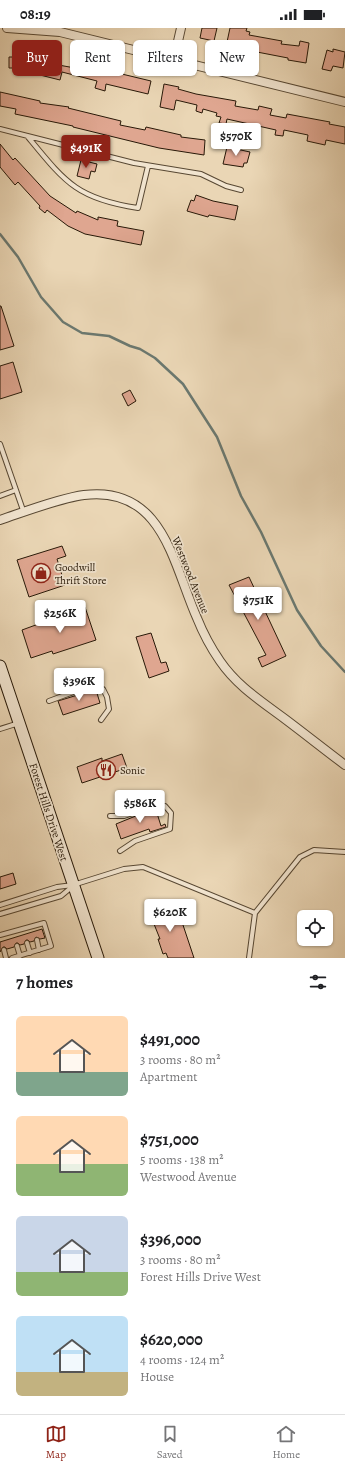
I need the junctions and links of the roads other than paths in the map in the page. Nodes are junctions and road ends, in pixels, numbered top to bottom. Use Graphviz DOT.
graph roads {
  1 [pos="7,28"];
  2 [pos="181,28"];
  3 [pos="178,40"];
  4 [pos="133,49"];
  5 [pos="197,65"];
  6 [pos="345,102"];
  7 [pos="0,129"];
  8 [pos="28,136"];
  9 [pos="148,166"];
  10 [pos="241,190"];
  11 [pos="0,444"];
  12 [pos="16,490"];
  13 [pos="0,496"];
  14 [pos="24,513"];
  15 [pos="0,520"];
  16 [pos="0,666"];
  17 [pos="49,701"];
  18 [pos="101,720"];
  19 [pos="19,723"];
  20 [pos="0,729"];
  21 [pos="345,765"];
  22 [pos="110,816"];
  23 [pos="120,851"];
  24 [pos="345,852"];
  25 [pos="73,885"];
  26 [pos="0,905"];
  27 [pos="255,913"];
  28 [pos="0,914"];
  29 [pos="33,926"];
  30 [pos="22,929"];
  31 [pos="13,932"];
  32 [pos="34,932"];
  33 [pos="24,935"];
  34 [pos="0,938"];
  35 [pos="15,938"];
  36 [pos="37,940"];
  37 [pos="27,943"];
  38 [pos="17,946"];
  39 [pos="4,950"];
  40 [pos="39,950"];
  41 [pos="30,953"];
  42 [pos="20,956"];
  43 [pos="6,958"];
  44 [pos="12,958"];
  45 [pos="98,958"];
  46 [pos="249,958"];
  1 -- 4 [label="street"];
  2 -- 3 [label="street"];
  5 -- 6 [label="street"];
  7 -- 8 [label="lane"];
  8 -- 9 [label="lane"];
  8 -- 9 [label="lane"];
  9 -- 10 [label="lane"];
  11 -- 12 [label="lane"];
  12 -- 13 [label="lane"];
  12 -- 14 [label="lane"];
  14 -- 15 [label="street, Westwood Avenue"];
  14 -- 21 [label="street, Westwood Avenue"];
  16 -- 19 [label="main road, Forest Hills Drive West"];
  17 -- 18 [label="lane"];
  19 -- 20 [label="lane"];
  19 -- 25 [label="main road, Forest Hills Drive West"];
  22 -- 23 [label="lane"];
  24 -- 27 [label="lane"];
  25 -- 26 [label="lane"];
  25 -- 27 [label="lane"];
  25 -- 28 [label="lane"];
  25 -- 45 [label="main road, Forest Hills Drive West"];
  27 -- 46 [label="lane"];
  29 -- 30 [label="lane"];
  29 -- 32 [label="lane"];
  29 -- 40 [label="lane"];
  30 -- 31 [label="lane"];
  30 -- 33 [label="lane"];
  31 -- 34 [label="lane"];
  31 -- 35 [label="lane"];
  36 -- 40 [label="lane"];
  37 -- 41 [label="lane"];
  38 -- 42 [label="lane"];
  39 -- 43 [label="lane"];
  40 -- 41 [label="lane"];
  41 -- 42 [label="lane"];
  42 -- 44 [label="lane"];
}
